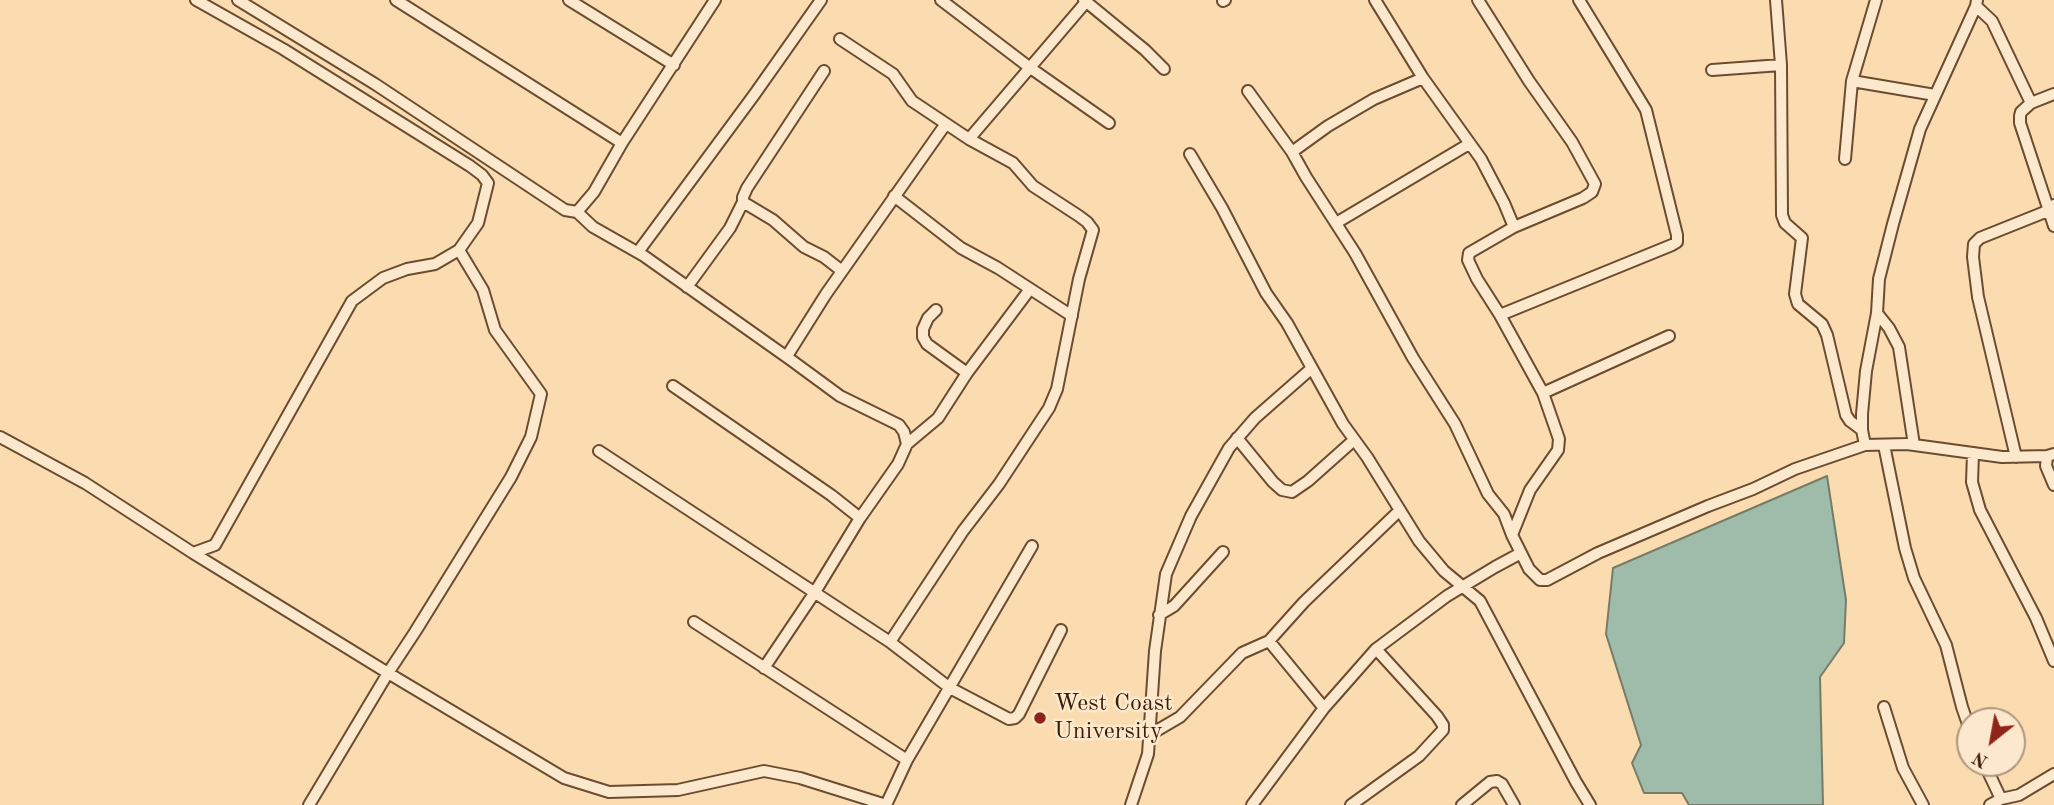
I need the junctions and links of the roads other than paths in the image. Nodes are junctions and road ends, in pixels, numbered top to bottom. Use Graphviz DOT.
graph roads {
  1 [pos="196,0"];
  2 [pos="238,0"];
  3 [pos="396,0"];
  4 [pos="569,0"];
  5 [pos="715,0"];
  6 [pos="821,0"];
  7 [pos="941,0"];
  8 [pos="1375,0"];
  9 [pos="1478,0"];
  10 [pos="1579,0"];
  11 [pos="1776,0"];
  12 [pos="1877,0"];
  13 [pos="1085,1"];
  14 [pos="1977,3"];
  15 [pos="840,39"];
  16 [pos="674,65"];
  17 [pos="1781,65"];
  18 [pos="1029,67"];
  19 [pos="1164,69"];
  20 [pos="1712,70"];
  21 [pos="824,71"];
  22 [pos="1423,78"];
  23 [pos="1852,81"];
  24 [pos="1248,91"];
  25 [pos="2054,94"];
  26 [pos="1935,95"];
  27 [pos="2031,103"];
  28 [pos="1109,123"];
  29 [pos="945,125"];
  30 [pos="969,139"];
  31 [pos="622,143"];
  32 [pos="1469,144"];
  33 [pos="1292,152"];
  34 [pos="1190,154"];
  35 [pos="1845,159"];
  36 [pos="894,196"];
  37 [pos="743,202"];
  38 [pos="2052,208"];
  39 [pos="577,212"];
  40 [pos="1336,223"];
  41 [pos="2054,226"];
  42 [pos="1514,227"];
  43 [pos="459,250"];
  44 [pos="638,252"];
  45 [pos="842,271"];
  46 [pos="687,287"];
  47 [pos="1030,289"];
  48 [pos="936,310"];
  49 [pos="1877,313"];
  50 [pos="1500,315"];
  51 [pos="1072,316"];
  52 [pos="1669,336"];
  53 [pos="787,356"];
  54 [pos="1312,368"];
  55 [pos="967,373"];
  56 [pos="673,386"];
  57 [pos="1543,393"];
  58 [pos="1862,430"];
  59 [pos="0,437"];
  60 [pos="1237,438"];
  61 [pos="1354,440"];
  62 [pos="907,444"];
  63 [pos="1865,445"];
  64 [pos="1884,445"];
  65 [pos="1914,445"];
  66 [pos="599,451"];
  67 [pos="1973,454"];
  68 [pos="2050,455"];
  69 [pos="2016,457"];
  70 [pos="2054,485"];
  71 [pos="1400,510"];
  72 [pos="860,518"];
  73 [pos="1512,535"];
  74 [pos="1032,546"];
  75 [pos="1223,552"];
  76 [pos="193,553"];
  77 [pos="1521,553"];
  78 [pos="1463,587"];
  79 [pos="815,592"];
  80 [pos="1159,615"];
  81 [pos="694,622"];
  82 [pos="1061,630"];
  83 [pos="1269,641"];
  84 [pos="890,642"];
  85 [pos="1377,649"];
  86 [pos="2054,661"];
  87 [pos="764,668"];
  88 [pos="388,673"];
  89 [pos="950,688"];
  90 [pos="1884,707"];
  91 [pos="1962,707"];
  92 [pos="1324,708"];
  93 [pos="1151,734"];
  94 [pos="907,760"];
  95 [pos="2054,774"];
  96 [pos="1991,777"];
  97 [pos="2001,799"];
  98 [pos="309,805"];
  99 [pos="886,805"];
  100 [pos="1131,805"];
  101 [pos="1252,805"];
  102 [pos="1351,805"];
  103 [pos="1462,805"];
  104 [pos="1514,805"];
  105 [pos="1590,805"];
  106 [pos="1923,805"];
  107 [pos="1990,805"];
  1 -- 43 [label="street"];
  2 -- 39 [label="street"];
  3 -- 31 [label="street"];
  4 -- 16 [label="street"];
  5 -- 16 [label="street"];
  6 -- 44 [label="street"];
  7 -- 18 [label="street"];
  8 -- 22 [label="street"];
  9 -- 42 [label="street"];
  10 -- 50 [label="street"];
  11 -- 17 [label="street"];
  12 -- 23 [label="street"];
  13 -- 18 [label="street"];
  13 -- 19 [label="street"];
  14 -- 26 [label="street"];
  14 -- 27 [label="street"];
  15 -- 29 [label="street"];
  16 -- 31 [label="street"];
  17 -- 20 [label="street"];
  17 -- 58 [label="street"];
  18 -- 28 [label="street"];
  18 -- 30 [label="street"];
  21 -- 37 [label="street"];
  22 -- 32 [label="street"];
  22 -- 33 [label="street"];
  23 -- 26 [label="street"];
  23 -- 35 [label="street"];
  24 -- 33 [label="street"];
  25 -- 27 [label="street"];
  26 -- 49 [label="street"];
  27 -- 38 [label="street"];
  29 -- 30 [label="street"];
  29 -- 36 [label="street"];
  30 -- 51 [label="street"];
  31 -- 39 [label="street"];
  32 -- 40 [label="street"];
  32 -- 42 [label="street"];
  33 -- 40 [label="street"];
  34 -- 54 [label="street"];
  36 -- 45 [label="street"];
  36 -- 47 [label="street"];
  37 -- 45 [label="street"];
  37 -- 46 [label="street"];
  38 -- 41 [label="street"];
  38 -- 69 [label="street"];
  39 -- 44 [label="street"];
  40 -- 73 [label="street"];
  42 -- 50 [label="street"];
  43 -- 76 [label="street"];
  43 -- 88 [label="street"];
  44 -- 46 [label="street"];
  45 -- 53 [label="street"];
  46 -- 53 [label="street"];
  47 -- 51 [label="street"];
  47 -- 55 [label="street"];
  48 -- 55 [label="street"];
  49 -- 58 [label="street"];
  49 -- 65 [label="street"];
  50 -- 57 [label="street"];
  51 -- 84 [label="street"];
  52 -- 57 [label="street"];
  53 -- 62 [label="street"];
  54 -- 60 [label="street"];
  54 -- 61 [label="street"];
  55 -- 62 [label="street"];
  56 -- 72 [label="street"];
  57 -- 73 [label="street"];
  58 -- 63 [label="street"];
  59 -- 76 [label="street"];
  60 -- 61 [label="street"];
  60 -- 80 [label="street"];
  61 -- 71 [label="street"];
  62 -- 72 [label="street"];
  63 -- 64 [label="street"];
  63 -- 77 [label="street"];
  64 -- 65 [label="street"];
  64 -- 91 [label="street"];
  65 -- 67 [label="street"];
  66 -- 79 [label="street"];
  67 -- 69 [label="street"];
  67 -- 86 [label="street"];
  68 -- 69 [label="street"];
  68 -- 70 [label="street"];
  71 -- 78 [label="street"];
  71 -- 83 [label="street"];
  72 -- 79 [label="street"];
  73 -- 77 [label="street"];
  74 -- 89 [label="street"];
  75 -- 80 [label="street"];
  76 -- 88 [label="street"];
  77 -- 78 [label="street"];
  78 -- 85 [label="street"];
  78 -- 105 [label="street"];
  79 -- 84 [label="street"];
  79 -- 87 [label="street"];
  80 -- 93 [label="street"];
  81 -- 87 [label="street"];
  82 -- 89 [label="street"];
  83 -- 92 [label="street"];
  83 -- 93 [label="street"];
  84 -- 89 [label="street"];
  85 -- 92 [label="street"];
  85 -- 102 [label="street"];
  87 -- 94 [label="street"];
  88 -- 98 [label="street"];
  88 -- 99 [label="street"];
  89 -- 94 [label="street"];
  90 -- 106 [label="street"];
  92 -- 101 [label="street"];
  93 -- 100 [label="street"];
  94 -- 99 [label="street"];
  95 -- 97 [label="street"];
  96 -- 97 [label="street"];
  97 -- 107 [label="street"];
  103 -- 104 [label="street"];
}
